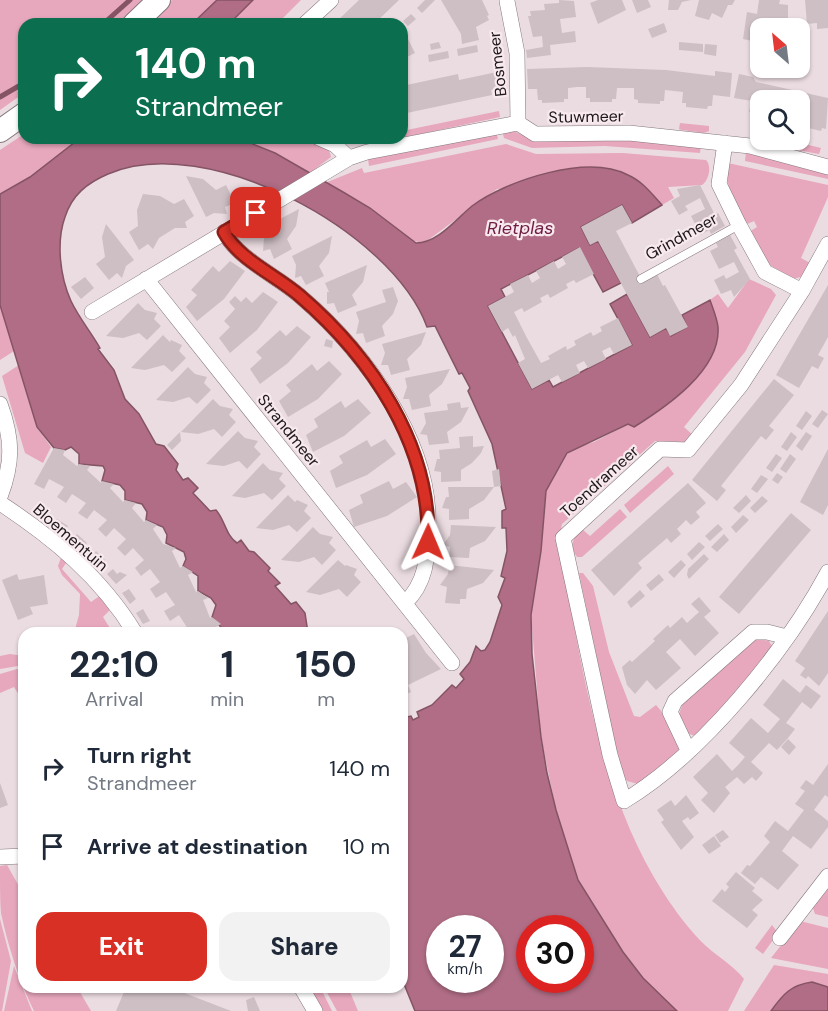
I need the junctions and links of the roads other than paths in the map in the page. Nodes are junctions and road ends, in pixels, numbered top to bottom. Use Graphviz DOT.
graph roads {
  1 [pos="159,0"];
  2 [pos="331,0"];
  3 [pos="507,0"];
  4 [pos="140,18"];
  5 [pos="312,18"];
  6 [pos="18,118"];
  7 [pos="518,123"];
  8 [pos="0,131"];
  9 [pos="725,143"];
  10 [pos="333,144"];
  11 [pos="349,158"];
  12 [pos="828,167"];
  13 [pos="739,225"];
  14 [pos="224,232"];
  15 [pos="828,244"];
  16 [pos="146,279"];
  17 [pos="641,279"];
  18 [pos="802,291"];
  19 [pos="92,312"];
  20 [pos="0,404"];
  21 [pos="0,497"];
  22 [pos="0,502"];
  23 [pos="828,572"];
  24 [pos="405,603"];
  25 [pos="131,627"];
  26 [pos="787,637"];
  27 [pos="452,663"];
  28 [pos="688,750"];
  29 [pos="18,856"];
  30 [pos="0,857"];
  31 [pos="828,876"];
  32 [pos="780,938"];
  33 [pos="304,993"];
  34 [pos="315,1011"];
  1 -- 4 [label="main road"];
  2 -- 5 [label="street"];
  3 -- 7 [label="street, Bosmeer"];
  6 -- 8 [label="main road"];
  7 -- 9 [label="street, Stuwmeer"];
  7 -- 11 [label="street"];
  9 -- 12 [label="street, Stuwmeer"];
  9 -- 13 [label="street, Grindmeer"];
  10 -- 11 [label="street"];
  11 -- 14 [label="street"];
  13 -- 17 [label="lane, Grindmeer"];
  13 -- 18 [label="street, Grindmeer"];
  14 -- 16 [label="street"];
  14 -- 24 [label="street"];
  15 -- 18 [label="street, Toendrameer"];
  16 -- 19 [label="street"];
  16 -- 24 [label="street, Strandmeer"];
  18 -- 28 [label="street, Toendrameer"];
  20 -- 21 [label="street"];
  22 -- 25 [label="street, Bloementuin"];
  23 -- 26 [label="street, Toendrameer"];
  24 -- 27 [label="street, Strandmeer"];
  26 -- 28 [label="street, Toendrameer"];
  26 -- 28 [label="street"];
  29 -- 30 [label="street"];
  31 -- 32 [label="street"];
  33 -- 34 [label="street"];
}
